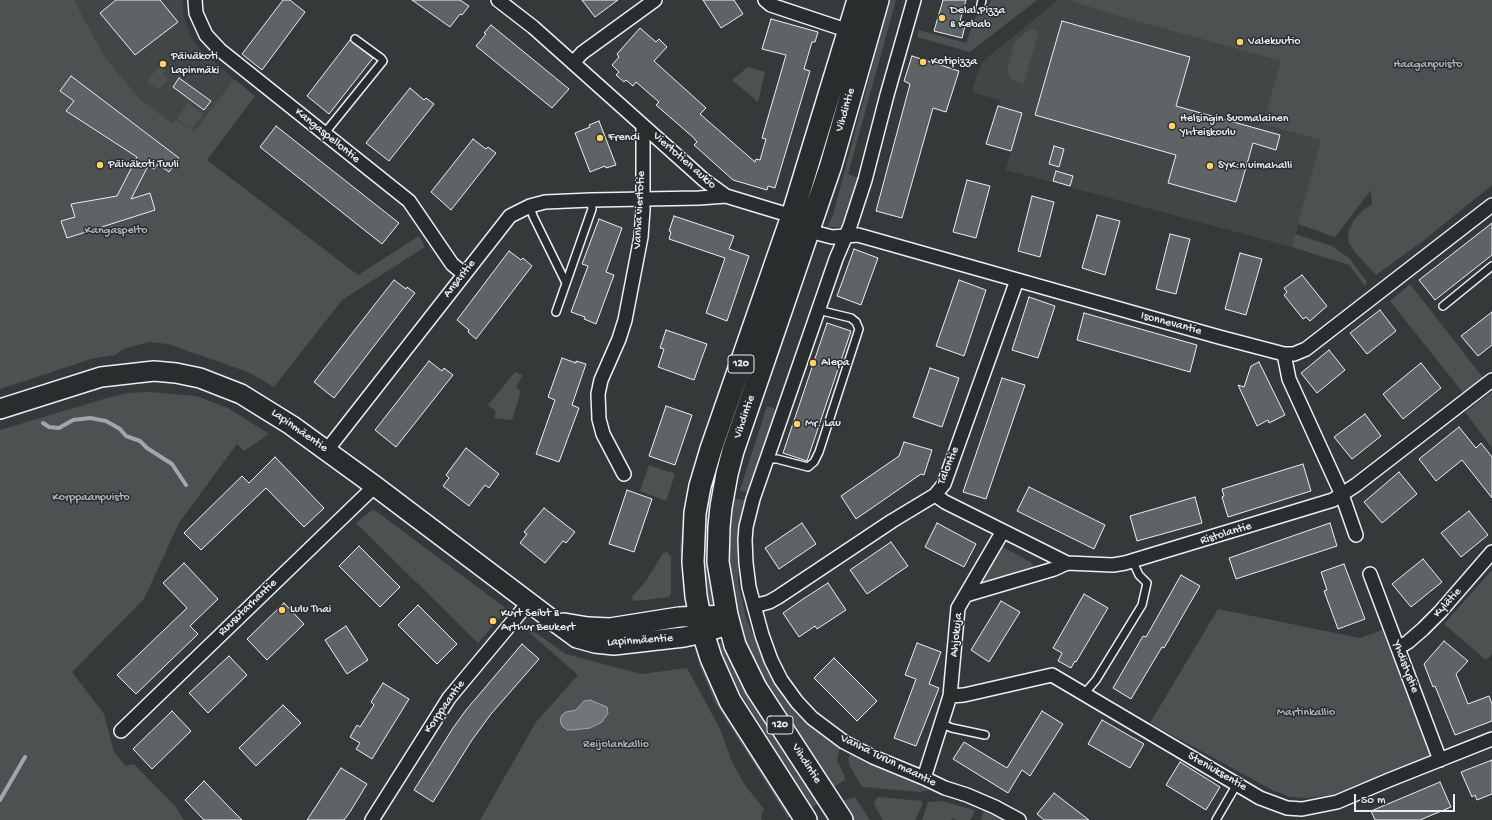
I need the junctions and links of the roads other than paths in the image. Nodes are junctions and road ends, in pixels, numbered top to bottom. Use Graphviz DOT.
graph roads {
  1 [pos="195,0"];
  2 [pos="498,0"];
  3 [pos="655,0"];
  4 [pos="765,0"];
  5 [pos="858,0"];
  6 [pos="878,0"];
  7 [pos="914,0"];
  8 [pos="982,0"];
  9 [pos="980,9"];
  10 [pos="849,31"];
  11 [pos="355,39"];
  12 [pos="574,62"];
  13 [pos="643,126"];
  14 [pos="324,134"];
  15 [pos="726,196"];
  16 [pos="643,199"];
  17 [pos="591,200"];
  18 [pos="530,206"];
  19 [pos="1491,207"];
  20 [pos="792,216"];
  21 [pos="809,231"];
  22 [pos="845,236"];
  23 [pos="1492,266"];
  24 [pos="464,274"];
  25 [pos="1017,280"];
  26 [pos="566,283"];
  27 [pos="1443,306"];
  28 [pos="818,310"];
  29 [pos="556,312"];
  30 [pos="1284,354"];
  31 [pos="1492,380"];
  32 [pos="0,409"];
  33 [pos="327,450"];
  34 [pos="767,459"];
  35 [pos="624,474"];
  36 [pos="375,486"];
  37 [pos="935,495"];
  38 [pos="1342,495"];
  39 [pos="1003,531"];
  40 [pos="1356,535"];
  41 [pos="1492,552"];
  42 [pos="1133,562"];
  43 [pos="1067,563"];
  44 [pos="1370,574"];
  45 [pos="966,595"];
  46 [pos="529,602"];
  47 [pos="754,606"];
  48 [pos="728,620"];
  49 [pos="701,625"];
  50 [pos="1398,648"];
  51 [pos="1084,694"];
  52 [pos="950,696"];
  53 [pos="942,724"];
  54 [pos="121,731"];
  55 [pos="985,735"];
  56 [pos="1492,740"];
  57 [pos="1440,760"];
  58 [pos="924,778"];
  59 [pos="1237,784"];
  60 [pos="372,820"];
  61 [pos="806,820"];
  62 [pos="842,820"];
  63 [pos="1019,820"];
  64 [pos="1216,820"];
  1 -- 14 [label="street, Kangaspellontie"];
  2 -- 12 [label="street"];
  3 -- 12 [label="street"];
  4 -- 10 [label="street"];
  5 -- 10 [label="main road, Vihdintie / 120"];
  6 -- 21 [label="main road, Vihdintie / 120"];
  7 -- 22 [label="street"];
  8 -- 9 [label="lane"];
  10 -- 20 [label="main road, Vihdintie / 120"];
  11 -- 14 [label="lane"];
  12 -- 13 [label="street"];
  13 -- 15 [label="street, Viertotien aukio"];
  13 -- 16 [label="street, Vanha viertotie"];
  14 -- 24 [label="street, Kangaspellontie"];
  15 -- 16 [label="street, Viertotien aukio"];
  15 -- 20 [label="street, Viertotien aukio"];
  16 -- 17 [label="street, Ansaritie"];
  16 -- 35 [label="street, Vanha viertotie"];
  17 -- 18 [label="street, Ansaritie"];
  17 -- 26 [label="lane"];
  18 -- 24 [label="street, Ansaritie"];
  18 -- 26 [label="lane"];
  19 -- 30 [label="street, Isonnevantie"];
  20 -- 49 [label="main road, Vihdintie / 120"];
  21 -- 22 [label="street, Isonnevantie"];
  21 -- 48 [label="main road, Vihdintie / 120"];
  22 -- 25 [label="street, Isonnevantie"];
  22 -- 28 [label="street"];
  23 -- 27 [label="lane"];
  24 -- 33 [label="street, Ansaritie"];
  25 -- 30 [label="street, Isonnevantie"];
  25 -- 37 [label="street, Talontie"];
  26 -- 29 [label="lane"];
  28 -- 34 [label="street"];
  28 -- 34 [label="lane"];
  30 -- 38 [label="street"];
  31 -- 38 [label="street, Ristolantie"];
  32 -- 33 [label="street, Lapinmäentie"];
  33 -- 36 [label="street, Lapinmäentie"];
  34 -- 47 [label="street"];
  36 -- 46 [label="street, Lapinmäentie"];
  36 -- 54 [label="street, Ruusutarhantie"];
  37 -- 39 [label="street, Ristolantie"];
  37 -- 47 [label="street, Talontie"];
  38 -- 40 [label="street"];
  38 -- 42 [label="street, Ristolantie"];
  39 -- 43 [label="street, Ristolantie"];
  39 -- 45 [label="street, Ahjokuja"];
  41 -- 50 [label="street, Kylätie"];
  42 -- 43 [label="street, Ristolantie"];
  42 -- 51 [label="lane"];
  43 -- 45 [label="street"];
  44 -- 50 [label="street, Yhdistystie"];
  45 -- 52 [label="street, Ahjokuja"];
  46 -- 49 [label="street, Lapinmäentie"];
  46 -- 60 [label="street, Korppaantie"];
  47 -- 58 [label="street, Vanha Turun maantie"];
  48 -- 49 [label="street, Lapinmäentie"];
  48 -- 62 [label="main road, Vihdintie / 120"];
  49 -- 61 [label="main road, Vihdintie / 120"];
  50 -- 57 [label="street, Yhdistystie"];
  51 -- 52 [label="street, Steniuksentie"];
  51 -- 59 [label="street, Steniuksentie"];
  52 -- 53 [label="street, Ahjokuja"];
  53 -- 55 [label="lane"];
  53 -- 58 [label="street, Ahjokuja"];
  56 -- 57 [label="street, Steniuksentie"];
  57 -- 59 [label="street, Steniuksentie"];
  58 -- 63 [label="street, Vanha Turun maantie"];
  59 -- 64 [label="lane"];
}
